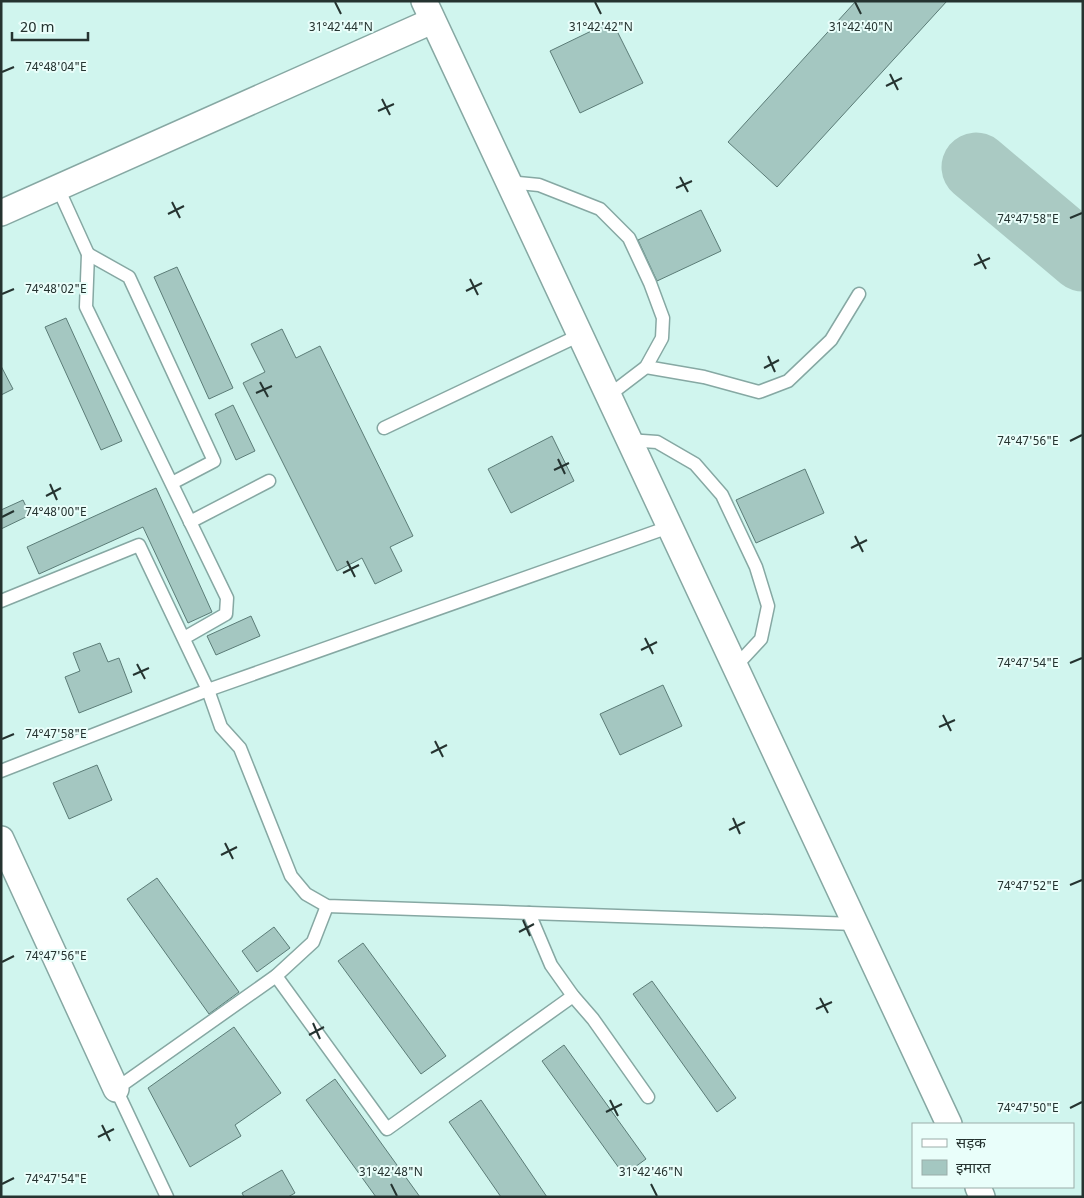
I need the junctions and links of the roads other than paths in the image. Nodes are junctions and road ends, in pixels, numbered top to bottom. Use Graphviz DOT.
graph roads {
  1 [pos="428,11"];
  2 [pos="508,182"];
  3 [pos="58,188"];
  4 [pos="1,214"];
  5 [pos="88,254"];
  6 [pos="859,294"];
  7 [pos="580,335"];
  8 [pos="646,367"];
  9 [pos="608,396"];
  10 [pos="384,428"];
  11 [pos="628,440"];
  12 [pos="269,481"];
  13 [pos="172,484"];
  14 [pos="190,522"];
  15 [pos="669,527"];
  16 [pos="1,602"];
  17 [pos="184,638"];
  18 [pos="735,667"];
  19 [pos="208,690"];
  20 [pos="1,771"];
  21 [pos="1,840"];
  22 [pos="327,906"];
  23 [pos="529,913"];
  24 [pos="855,924"];
  25 [pos="276,976"];
  26 [pos="573,996"];
  27 [pos="116,1089"];
  28 [pos="648,1097"];
  29 [pos="948,1123"];
  30 [pos="167,1197"];
  1 -- 2 [label="street"];
  1 -- 3 [label="street"];
  2 -- 7 [label="street"];
  2 -- 8 [label="lane"];
  3 -- 4 [label="street"];
  3 -- 5 [label="lane"];
  5 -- 13 [label="lane"];
  5 -- 13 [label="lane"];
  6 -- 8 [label="lane"];
  7 -- 9 [label="street"];
  7 -- 10 [label="lane"];
  8 -- 9 [label="lane"];
  9 -- 11 [label="street"];
  11 -- 15 [label="street"];
  11 -- 18 [label="lane"];
  12 -- 14 [label="lane"];
  13 -- 14 [label="lane"];
  14 -- 17 [label="lane"];
  15 -- 18 [label="street"];
  15 -- 19 [label="lane"];
  16 -- 17 [label="lane"];
  17 -- 19 [label="lane"];
  18 -- 24 [label="street"];
  19 -- 20 [label="lane"];
  19 -- 22 [label="lane"];
  21 -- 27 [label="street"];
  22 -- 23 [label="lane"];
  22 -- 25 [label="lane"];
  23 -- 24 [label="lane"];
  23 -- 26 [label="lane"];
  24 -- 29 [label="street"];
  25 -- 26 [label="lane"];
  25 -- 27 [label="lane"];
  26 -- 28 [label="lane"];
  27 -- 30 [label="lane"];
}
